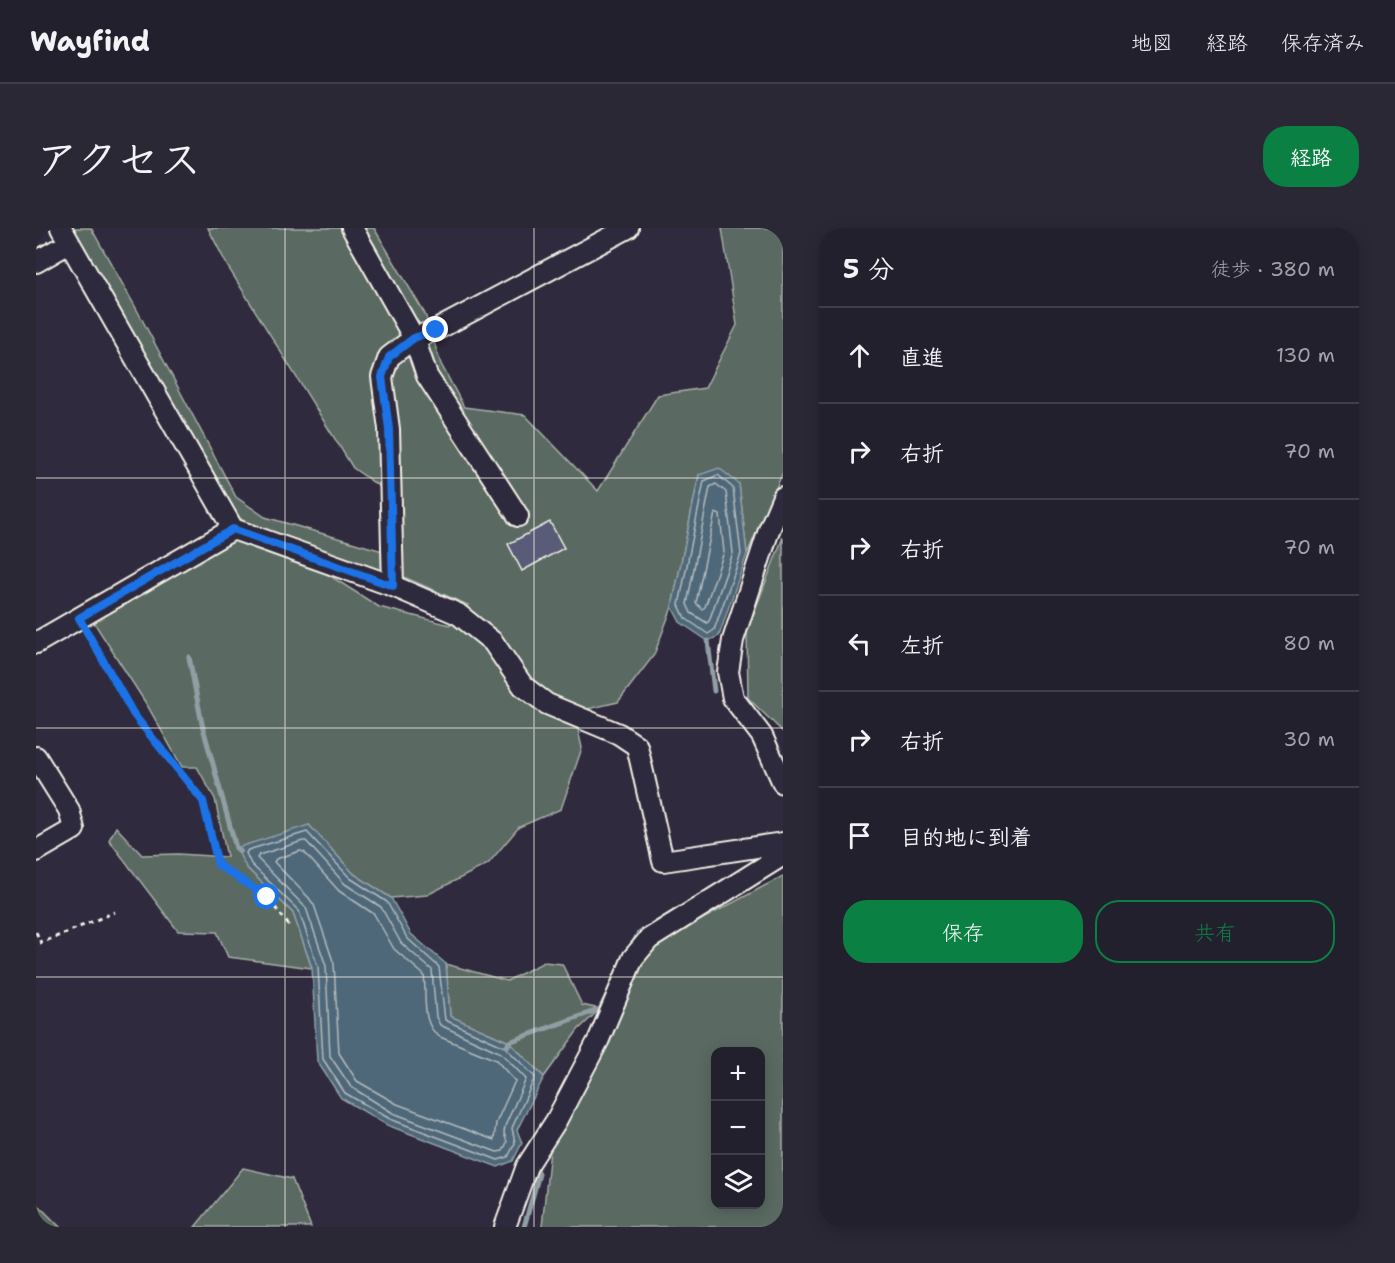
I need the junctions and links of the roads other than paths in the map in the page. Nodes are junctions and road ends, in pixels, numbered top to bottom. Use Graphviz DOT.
graph roads {
  1 [pos="352,228"];
  2 [pos="628,228"];
  3 [pos="65,235"];
  4 [pos="36,262"];
  5 [pos="414,338"];
  6 [pos="783,496"];
  7 [pos="518,516"];
  8 [pos="233,529"];
  9 [pos="393,586"];
  10 [pos="36,643"];
  11 [pos="36,758"];
  12 [pos="783,783"];
  13 [pos="783,843"];
  14 [pos="36,851"];
  15 [pos="783,855"];
  16 [pos="505,1227"];
  1 -- 5 [label="street"];
  2 -- 5 [label="street"];
  3 -- 4 [label="street"];
  3 -- 8 [label="street"];
  5 -- 7 [label="street"];
  5 -- 9 [label="street"];
  6 -- 12 [label="street"];
  8 -- 9 [label="street"];
  8 -- 10 [label="street"];
  9 -- 13 [label="street"];
  11 -- 14 [label="street"];
  15 -- 16 [label="street"];
}
